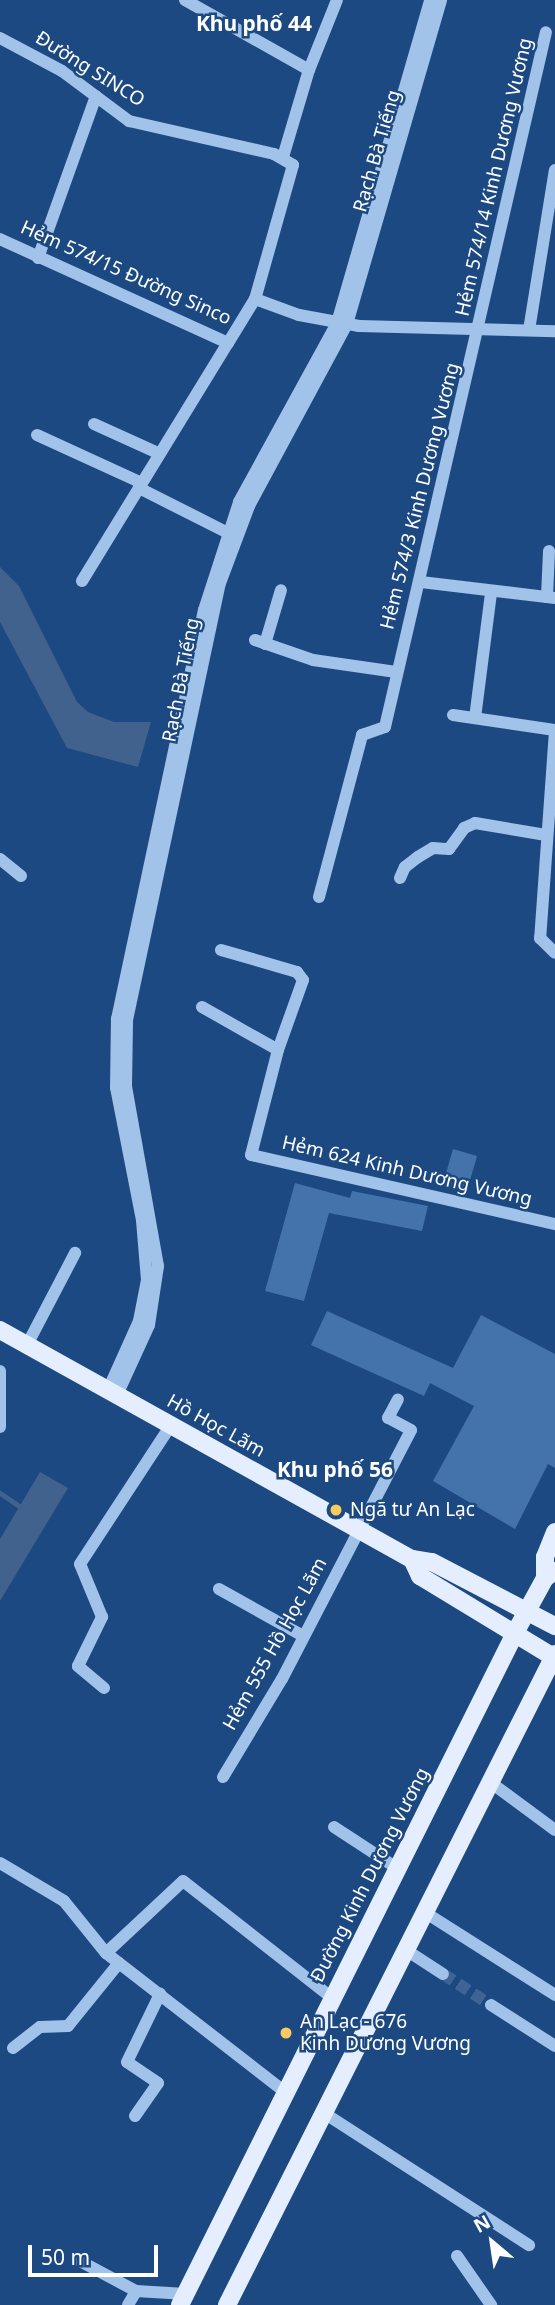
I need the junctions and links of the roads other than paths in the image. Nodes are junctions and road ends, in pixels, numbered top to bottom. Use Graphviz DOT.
graph roads {
  1 [pos="185,0"];
  2 [pos="337,0"];
  3 [pos="430,0"];
  4 [pos="441,0"];
  5 [pos="546,32"];
  6 [pos="0,38"];
  7 [pos="309,70"];
  8 [pos="96,96"];
  9 [pos="283,158"];
  10 [pos="555,170"];
  11 [pos="0,239"];
  12 [pos="38,258"];
  13 [pos="255,299"];
  14 [pos="342,324"];
  15 [pos="480,329"];
  16 [pos="528,330"];
  17 [pos="555,331"];
  18 [pos="228,343"];
  19 [pos="94,424"];
  20 [pos="37,435"];
  21 [pos="160,454"];
  22 [pos="140,485"];
  23 [pos="226,532"];
  24 [pos="549,551"];
  25 [pos="82,581"];
  26 [pos="421,582"];
  27 [pos="281,590"];
  28 [pos="491,593"];
  29 [pos="551,598"];
  30 [pos="397,672"];
  31 [pos="453,715"];
  32 [pos="475,718"];
  33 [pos="555,731"];
  34 [pos="553,769"];
  35 [pos="546,835"];
  36 [pos="0,859"];
  37 [pos="21,876"];
  38 [pos="400,878"];
  39 [pos="319,897"];
  40 [pos="222,950"];
  41 [pos="555,953"];
  42 [pos="202,1007"];
  43 [pos="278,1051"];
  44 [pos="555,1224"];
  45 [pos="75,1253"];
  46 [pos="0,1330"];
  47 [pos="27,1345"];
  48 [pos="0,1371"];
  49 [pos="113,1392"];
  50 [pos="398,1399"];
  51 [pos="171,1425"];
  52 [pos="0,1427"];
  53 [pos="358,1530"];
  54 [pos="555,1532"];
  55 [pos="412,1559"];
  56 [pos="550,1575"];
  57 [pos="219,1589"];
  58 [pos="527,1609"];
  59 [pos="555,1626"];
  60 [pos="515,1633"];
  61 [pos="303,1636"];
  62 [pos="554,1656"];
  63 [pos="104,1688"];
  64 [pos="223,1776"];
  65 [pos="490,1782"];
  66 [pos="334,1827"];
  67 [pos="555,1830"];
  68 [pos="0,1863"];
  69 [pos="397,1868"];
  70 [pos="425,1913"];
  71 [pos="406,1950"];
  72 [pos="106,1953"];
  73 [pos="119,1963"];
  74 [pos="443,1974"];
  75 [pos="160,1994"];
  76 [pos="555,1995"];
  77 [pos="331,1997"];
  78 [pos="491,2005"];
  79 [pos="555,2046"];
  80 [pos="13,2048"];
  81 [pos="284,2091"];
  82 [pos="324,2113"];
  83 [pos="135,2116"];
  84 [pos="529,2245"];
  85 [pos="457,2256"];
  86 [pos="80,2261"];
  87 [pos="136,2291"];
  88 [pos="183,2300"];
  89 [pos="128,2305"];
  90 [pos="227,2305"];
  91 [pos="491,2305"];
  1 -- 7 [label="street"];
  2 -- 7 [label="street"];
  3 -- 14 [label="street, Rạch Bà Tiếng"];
  4 -- 14 [label="street, Rạch Bà Tiếng"];
  5 -- 15 [label="street, Hẻm 574/14 Kinh Dương Vương"];
  6 -- 8 [label="street, Đường SINCO"];
  7 -- 9 [label="street"];
  8 -- 9 [label="street, Đường SINCO"];
  8 -- 12 [label="street"];
  9 -- 13 [label="street, Hẻm 574/15 Đường Sinco"];
  10 -- 16 [label="street"];
  11 -- 12 [label="street, Hẻm 574/15 Đường Sinco"];
  12 -- 18 [label="street, Hẻm 574/15 Đường Sinco"];
  13 -- 14 [label="street"];
  13 -- 18 [label="street, Hẻm 574/15 Đường Sinco"];
  14 -- 15 [label="street"];
  14 -- 23 [label="street, Rạch Bà Tiếng"];
  14 -- 49 [label="street, Rạch Bà Tiếng"];
  15 -- 16 [label="street"];
  15 -- 26 [label="street, Hẻm 574/3 Kinh Dương Vương"];
  16 -- 17 [label="street"];
  18 -- 21 [label="street"];
  19 -- 21 [label="street"];
  20 -- 22 [label="street"];
  21 -- 22 [label="street"];
  22 -- 23 [label="street"];
  22 -- 25 [label="street"];
  23 -- 49 [label="street, Rạch Bà Tiếng"];
  24 -- 29 [label="street"];
  26 -- 28 [label="street"];
  26 -- 30 [label="street, Hẻm 574/3 Kinh Dương Vương"];
  27 -- 30 [label="street"];
  28 -- 29 [label="street"];
  28 -- 32 [label="street"];
  30 -- 39 [label="street, Hẻm 574/3 Kinh Dương Vương"];
  31 -- 32 [label="street"];
  32 -- 33 [label="street"];
  33 -- 34 [label="street"];
  34 -- 35 [label="street"];
  35 -- 38 [label="street"];
  35 -- 41 [label="street"];
  36 -- 37 [label="street"];
  40 -- 43 [label="street"];
  42 -- 43 [label="street"];
  43 -- 44 [label="street, Hẻm 624 Kinh Dương Vương"];
  45 -- 47 [label="street"];
  46 -- 47 [label="main road, Hồ Học Lãm"];
  47 -- 49 [label="main road, Hồ Học Lãm"];
  48 -- 52 [label="street"];
  49 -- 51 [label="main road, Hồ Học Lãm"];
  50 -- 53 [label="street, Hẻm 555 Hồ Học Lãm"];
  51 -- 53 [label="main road, Hồ Học Lãm"];
  51 -- 63 [label="street"];
  53 -- 55 [label="main road, Hồ Học Lãm"];
  53 -- 61 [label="street, Hẻm 555 Hồ Học Lãm"];
  54 -- 56 [label="main road, Đường Kinh Dương Vương"];
  55 -- 58 [label="main road, Hồ Học Lãm"];
  55 -- 60 [label="main road, Hồ Học Lãm"];
  56 -- 58 [label="main road, Đường Kinh Dương Vương"];
  57 -- 61 [label="street"];
  58 -- 59 [label="main road, Hồ Học Lãm"];
  58 -- 60 [label="main road, Đường Kinh Dương Vương"];
  60 -- 62 [label="main road, Hồ Học Lãm"];
  60 -- 69 [label="main road, Đường Kinh Dương Vương"];
  61 -- 64 [label="street, Hẻm 555 Hồ Học Lãm"];
  62 -- 65 [label="main road"];
  65 -- 67 [label="street"];
  65 -- 70 [label="main road"];
  66 -- 69 [label="street"];
  68 -- 72 [label="street"];
  69 -- 77 [label="main road, Đường Kinh Dương Vương"];
  70 -- 71 [label="main road"];
  70 -- 76 [label="street"];
  71 -- 74 [label="street"];
  71 -- 82 [label="main road"];
  72 -- 73 [label="street"];
  72 -- 77 [label="street"];
  73 -- 75 [label="street"];
  73 -- 80 [label="street"];
  75 -- 81 [label="street"];
  75 -- 83 [label="street"];
  77 -- 81 [label="main road, Đường Kinh Dương Vương"];
  78 -- 79 [label="street"];
  81 -- 88 [label="main road, Đường Kinh Dương Vương"];
  82 -- 84 [label="street"];
  82 -- 90 [label="main road"];
  85 -- 91 [label="street"];
  86 -- 87 [label="street"];
  87 -- 88 [label="street"];
  87 -- 89 [label="street"];
}
